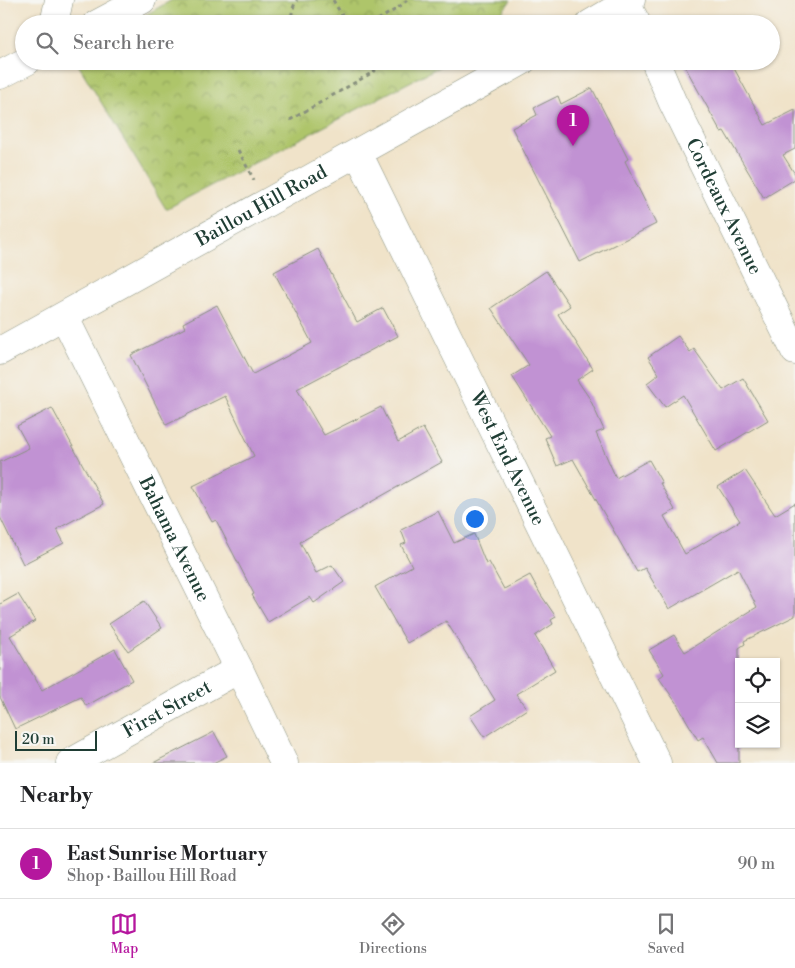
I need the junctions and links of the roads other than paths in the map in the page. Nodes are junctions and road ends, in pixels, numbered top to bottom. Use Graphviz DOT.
graph roads {
  1 [pos="59,0"];
  2 [pos="142,0"];
  3 [pos="630,7"];
  4 [pos="56,15"];
  5 [pos="114,15"];
  6 [pos="611,15"];
  7 [pos="15,67"];
  8 [pos="506,70"];
  9 [pos="659,70"];
  10 [pos="0,75"];
  11 [pos="358,153"];
  12 [pos="64,316"];
  13 [pos="0,351"];
  14 [pos="795,351"];
  15 [pos="239,670"];
  16 [pos="70,763"];
  17 [pos="284,763"];
  18 [pos="657,763"];
  1 -- 4 [label="street"];
  2 -- 5 [label="street"];
  3 -- 6 [label="street"];
  7 -- 10 [label="street"];
  8 -- 11 [label="street, Baillou Hill Road"];
  9 -- 14 [label="street, Cordeaux Avenue"];
  11 -- 12 [label="street, Baillou Hill Road"];
  11 -- 18 [label="street, West End Avenue"];
  12 -- 13 [label="street, Baillou Hill Road"];
  12 -- 15 [label="street, Bahama Avenue"];
  15 -- 16 [label="street, First Street"];
  15 -- 17 [label="street, Bahama Avenue"];
}
